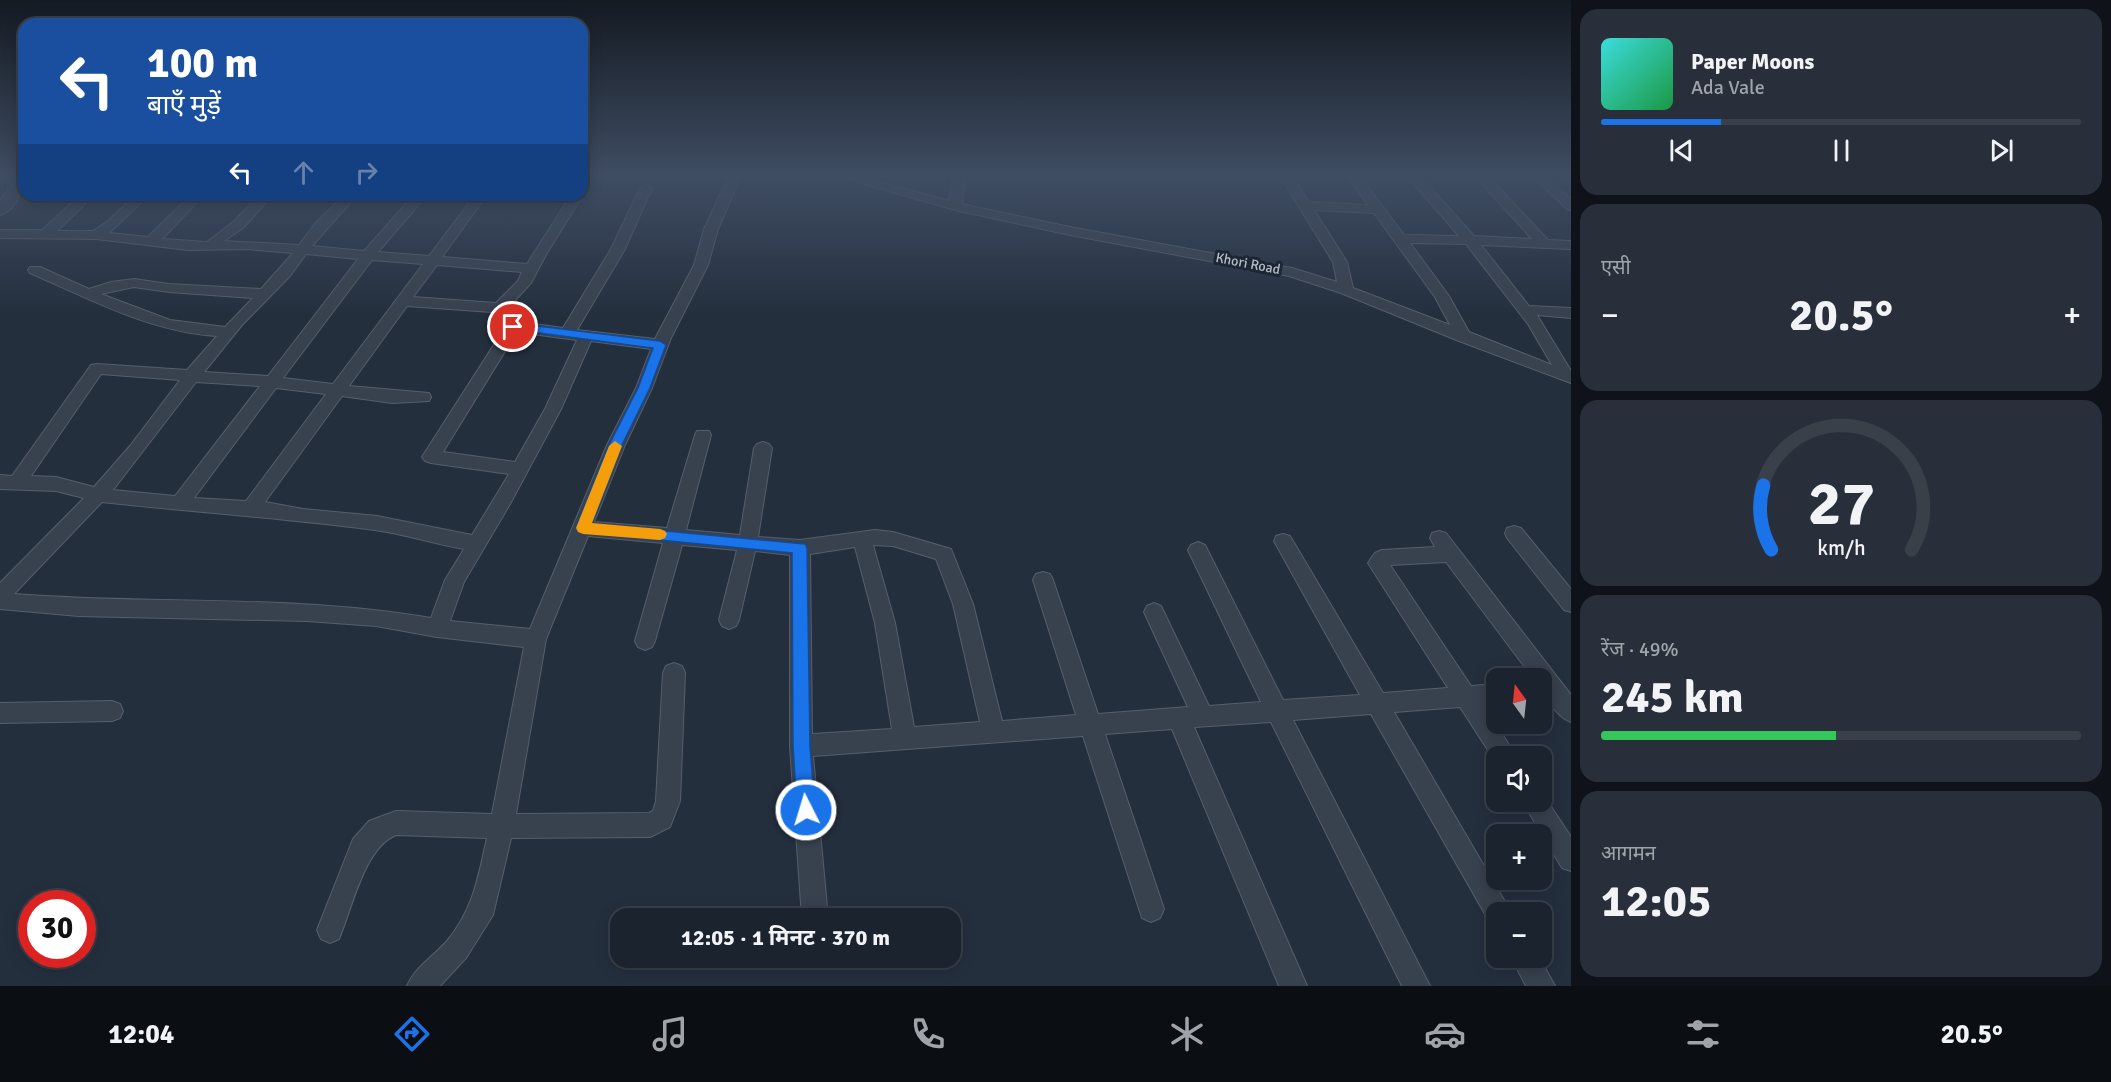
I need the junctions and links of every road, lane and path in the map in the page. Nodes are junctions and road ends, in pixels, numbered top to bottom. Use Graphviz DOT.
graph roads {
  1 [pos="59,222"];
  2 [pos="115,222"];
  3 [pos="171,222"];
  4 [pos="241,222"];
  5 [pos="325,222"];
  6 [pos="397,222"];
  7 [pos="461,222"];
  8 [pos="560,222"];
  9 [pos="630,222"];
  10 [pos="714,222"];
  11 [pos="1030,222"];
  12 [pos="1315,222"];
  13 [pos="1388,222"];
  14 [pos="1454,222"];
  15 [pos="1523,222"];
  16 [pos="0,234"];
  17 [pos="45,235"];
  18 [pos="96,235"];
  19 [pos="1400,239"];
  20 [pos="1470,240"];
  21 [pos="150,243"];
  22 [pos="211,245"];
  23 [pos="1545,245"];
  24 [pos="1571,245"];
  25 [pos="302,250"];
  26 [pos="369,254"];
  27 [pos="433,260"];
  28 [pos="531,268"];
  29 [pos="35,270"];
  30 [pos="1346,290"];
  31 [pos="87,294"];
  32 [pos="264,294"];
  33 [pos="401,301"];
  34 [pos="500,308"];
  35 [pos="1524,310"];
  36 [pos="1571,313"];
  37 [pos="513,327"];
  38 [pos="229,332"];
  39 [pos="568,333"];
  40 [pos="586,336"];
  41 [pos="1464,338"];
  42 [pos="660,345"];
  43 [pos="190,377"];
  44 [pos="1569,377"];
  45 [pos="273,382"];
  46 [pos="338,389"];
  47 [pos="423,397"];
  48 [pos="703,435"];
  49 [pos="763,448"];
  50 [pos="520,469"];
  51 [pos="8,482"];
  52 [pos="98,495"];
  53 [pos="180,503"];
  54 [pos="251,508"];
  55 [pos="583,528"];
  56 [pos="1514,532"];
  57 [pos="675,536"];
  58 [pos="862,539"];
  59 [pos="1283,541"];
  60 [pos="748,542"];
  61 [pos="477,543"];
  62 [pos="800,548"];
  63 [pos="1198,550"];
  64 [pos="1043,580"];
  65 [pos="1571,604"];
  66 [pos="1154,612"];
  67 [pos="729,620"];
  68 [pos="437,628"];
  69 [pos="536,639"];
  70 [pos="645,641"];
  71 [pos="674,673"];
  72 [pos="1556,689"];
  73 [pos="1486,694"];
  74 [pos="1466,696"];
  75 [pos="1376,703"];
  76 [pos="112,711"];
  77 [pos="1277,711"];
  78 [pos="0,712"];
  79 [pos="1571,712"];
  80 [pos="1203,716"];
  81 [pos="1179,718"];
  82 [pos="1089,724"];
  83 [pos="993,731"];
  84 [pos="905,737"];
  85 [pos="801,746"];
  86 [pos="1498,746"];
  87 [pos="1541,812"];
  88 [pos="502,826"];
  89 [pos="1571,860"];
  90 [pos="1492,902"];
  91 [pos="814,908"];
  92 [pos="1152,909"];
  93 [pos="330,930"];
  94 [pos="1530,968"];
  95 [pos="421,986"];
  96 [pos="1293,986"];
  97 [pos="1416,986"];
  98 [pos="1541,986"];
  1 -- 17 [label="street"];
  2 -- 18 [label="street"];
  3 -- 21 [label="street"];
  4 -- 22 [label="street"];
  5 -- 25 [label="street"];
  6 -- 26 [label="street"];
  7 -- 27 [label="street"];
  8 -- 28 [label="street"];
  9 -- 39 [label="street"];
  10 -- 42 [label="street"];
  11 -- 30 [label="street, Khori Road"];
  12 -- 30 [label="street"];
  13 -- 19 [label="street"];
  14 -- 20 [label="street"];
  15 -- 23 [label="street"];
  16 -- 17 [label="street"];
  17 -- 18 [label="street"];
  18 -- 21 [label="street"];
  19 -- 20 [label="street"];
  19 -- 41 [label="street"];
  20 -- 23 [label="street"];
  20 -- 35 [label="street"];
  21 -- 22 [label="street"];
  22 -- 25 [label="street"];
  23 -- 24 [label="street"];
  25 -- 26 [label="street"];
  25 -- 32 [label="street"];
  26 -- 27 [label="street"];
  26 -- 45 [label="street"];
  27 -- 28 [label="street"];
  27 -- 33 [label="street"];
  28 -- 34 [label="street"];
  29 -- 31 [label="street"];
  30 -- 41 [label="street, Khori Road"];
  31 -- 32 [label="street"];
  31 -- 38 [label="street"];
  32 -- 38 [label="street"];
  33 -- 34 [label="street"];
  33 -- 46 [label="street"];
  34 -- 37 [label="street"];
  35 -- 36 [label="street"];
  35 -- 44 [label="street"];
  37 -- 39 [label="street"];
  37 -- 50 [label="street"];
  38 -- 43 [label="street"];
  39 -- 40 [label="street"];
  40 -- 42 [label="street"];
  40 -- 50 [label="street"];
  41 -- 44 [label="street, Khori Road"];
  42 -- 55 [label="street"];
  43 -- 45 [label="street"];
  43 -- 51 [label="street"];
  43 -- 52 [label="street"];
  45 -- 46 [label="street"];
  45 -- 53 [label="street"];
  46 -- 47 [label="street"];
  46 -- 54 [label="street"];
  48 -- 57 [label="street"];
  49 -- 60 [label="street"];
  50 -- 61 [label="street"];
  51 -- 52 [label="street"];
  52 -- 53 [label="street"];
  52 -- 68 [label="street"];
  53 -- 54 [label="street"];
  54 -- 61 [label="street"];
  55 -- 57 [label="street"];
  55 -- 69 [label="street"];
  56 -- 65 [label="street"];
  57 -- 60 [label="street"];
  57 -- 70 [label="street"];
  58 -- 62 [label="street"];
  58 -- 83 [label="street"];
  58 -- 84 [label="street"];
  59 -- 75 [label="street"];
  60 -- 62 [label="street"];
  60 -- 67 [label="street"];
  61 -- 68 [label="street"];
  62 -- 85 [label="street"];
  63 -- 77 [label="street"];
  64 -- 82 [label="street"];
  66 -- 80 [label="street"];
  68 -- 69 [label="street"];
  69 -- 88 [label="street"];
  71 -- 88 [label="street"];
  72 -- 74 [label="street"];
  72 -- 79 [label="street"];
  73 -- 74 [label="street"];
  74 -- 75 [label="street"];
  74 -- 86 [label="street"];
  75 -- 77 [label="street"];
  75 -- 90 [label="street"];
  76 -- 78 [label="street"];
  77 -- 80 [label="street"];
  77 -- 97 [label="street"];
  80 -- 81 [label="street"];
  81 -- 82 [label="street"];
  81 -- 96 [label="street"];
  82 -- 83 [label="street"];
  82 -- 92 [label="street"];
  83 -- 84 [label="street"];
  84 -- 85 [label="street"];
  85 -- 91 [label="street"];
  87 -- 89 [label="street"];
  88 -- 93 [label="street"];
  88 -- 95 [label="street"];
  94 -- 98 [label="street"];
}
